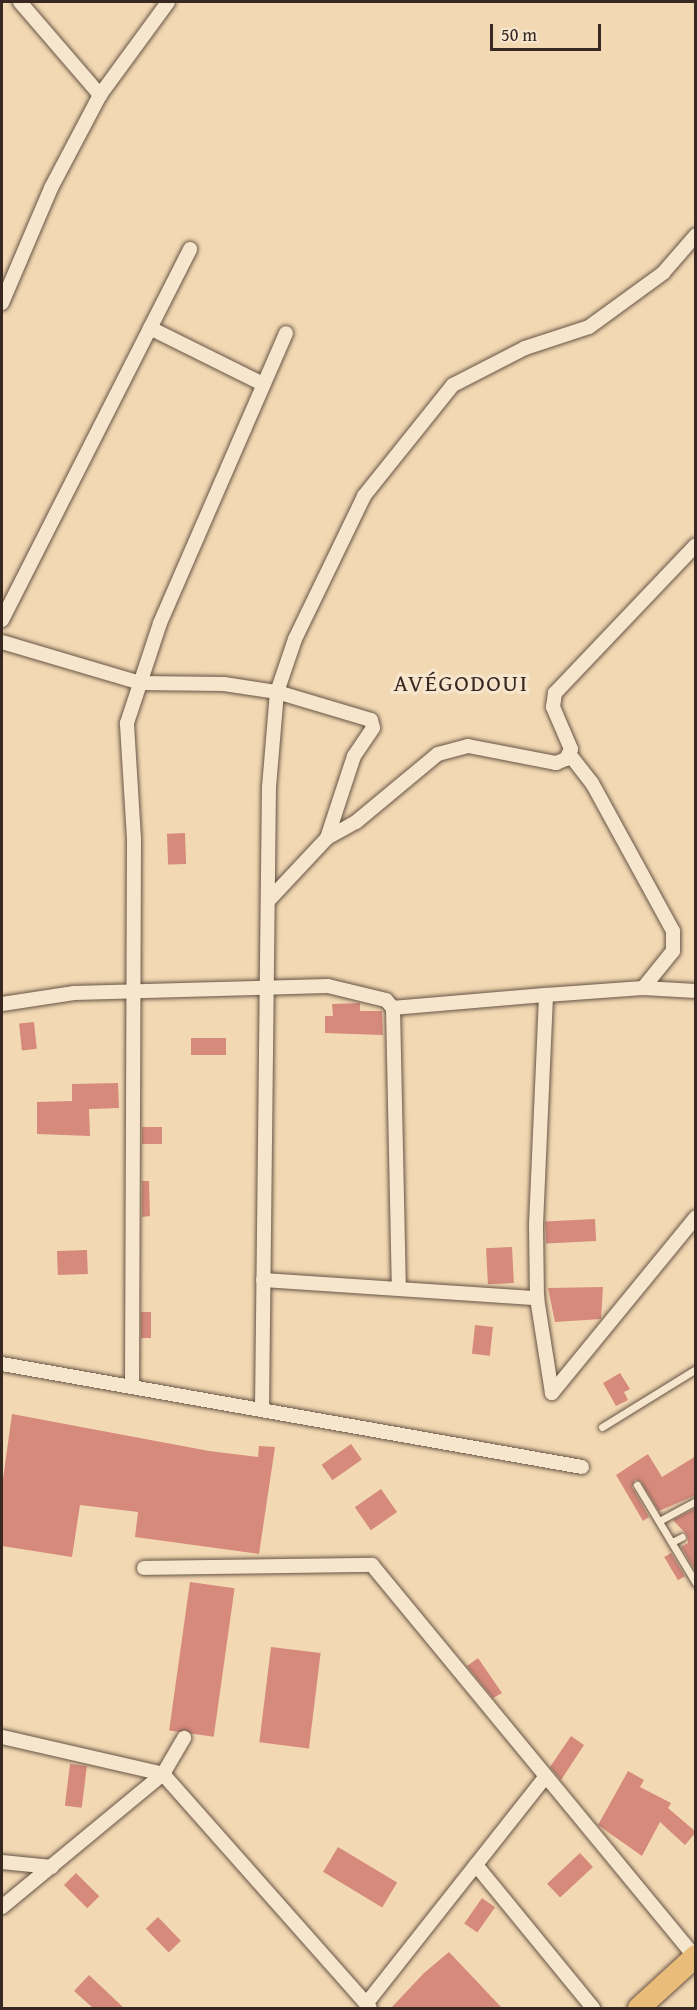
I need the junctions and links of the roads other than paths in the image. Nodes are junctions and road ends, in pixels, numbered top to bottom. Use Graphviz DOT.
graph roads {
  1 [pos="20,2"];
  2 [pos="168,2"];
  3 [pos="100,95"];
  4 [pos="696,235"];
  5 [pos="189,249"];
  6 [pos="2,303"];
  7 [pos="150,328"];
  8 [pos="286,333"];
  9 [pos="263,384"];
  10 [pos="696,545"];
  11 [pos="2,620"];
  12 [pos="2,642"];
  13 [pos="140,683"];
  14 [pos="277,692"];
  15 [pos="570,755"];
  16 [pos="327,838"];
  17 [pos="269,900"];
  18 [pos="644,988"];
  19 [pos="696,991"];
  20 [pos="132,992"];
  21 [pos="264,992"];
  22 [pos="546,996"];
  23 [pos="2,1004"];
  24 [pos="393,1008"];
  25 [pos="696,1217"];
  26 [pos="263,1280"];
  27 [pos="399,1289"];
  28 [pos="537,1298"];
  29 [pos="2,1364"];
  30 [pos="696,1369"];
  31 [pos="132,1387"];
  32 [pos="261,1410"];
  33 [pos="602,1427"];
  34 [pos="582,1467"];
  35 [pos="637,1485"];
  36 [pos="696,1501"];
  37 [pos="659,1521"];
  38 [pos="682,1537"];
  39 [pos="672,1542"];
  40 [pos="144,1568"];
  41 [pos="696,1582"];
  42 [pos="2,1737"];
  43 [pos="184,1738"];
  44 [pos="163,1774"];
  45 [pos="544,1779"];
  46 [pos="2,1862"];
  47 [pos="476,1865"];
  48 [pos="52,1867"];
  49 [pos="2,1907"];
  50 [pos="695,1956"];
  51 [pos="368,2006"];
  52 [pos="593,2008"];
  53 [pos="639,2008"];
  1 -- 3 [label="street"];
  2 -- 3 [label="street"];
  3 -- 6 [label="street"];
  4 -- 14 [label="street"];
  5 -- 7 [label="street"];
  7 -- 9 [label="street"];
  7 -- 11 [label="street"];
  8 -- 9 [label="street"];
  9 -- 13 [label="street"];
  10 -- 15 [label="street"];
  12 -- 13 [label="street"];
  13 -- 14 [label="street"];
  13 -- 20 [label="street"];
  14 -- 16 [label="street"];
  14 -- 17 [label="street"];
  15 -- 16 [label="street"];
  15 -- 18 [label="street"];
  16 -- 17 [label="street"];
  17 -- 21 [label="street"];
  18 -- 19 [label="street"];
  18 -- 22 [label="street"];
  20 -- 21 [label="street"];
  20 -- 23 [label="street"];
  20 -- 31 [label="street"];
  21 -- 24 [label="street"];
  21 -- 26 [label="street"];
  22 -- 24 [label="street"];
  22 -- 28 [label="street"];
  24 -- 27 [label="street"];
  25 -- 28 [label="street"];
  26 -- 27 [label="street"];
  26 -- 32 [label="street"];
  27 -- 28 [label="street"];
  29 -- 31 [label="street"];
  30 -- 33 [label="lane"];
  31 -- 32 [label="street"];
  32 -- 34 [label="street"];
  35 -- 37 [label="lane"];
  36 -- 37 [label="lane"];
  37 -- 39 [label="lane"];
  38 -- 39 [label="lane"];
  39 -- 41 [label="lane"];
  40 -- 45 [label="street"];
  42 -- 44 [label="street"];
  43 -- 44 [label="street"];
  44 -- 48 [label="street"];
  44 -- 51 [label="street"];
  45 -- 47 [label="street"];
  45 -- 50 [label="street"];
  46 -- 48 [label="street"];
  47 -- 51 [label="street"];
  47 -- 52 [label="street"];
  48 -- 49 [label="street"];
  50 -- 53 [label="main road"];
}
